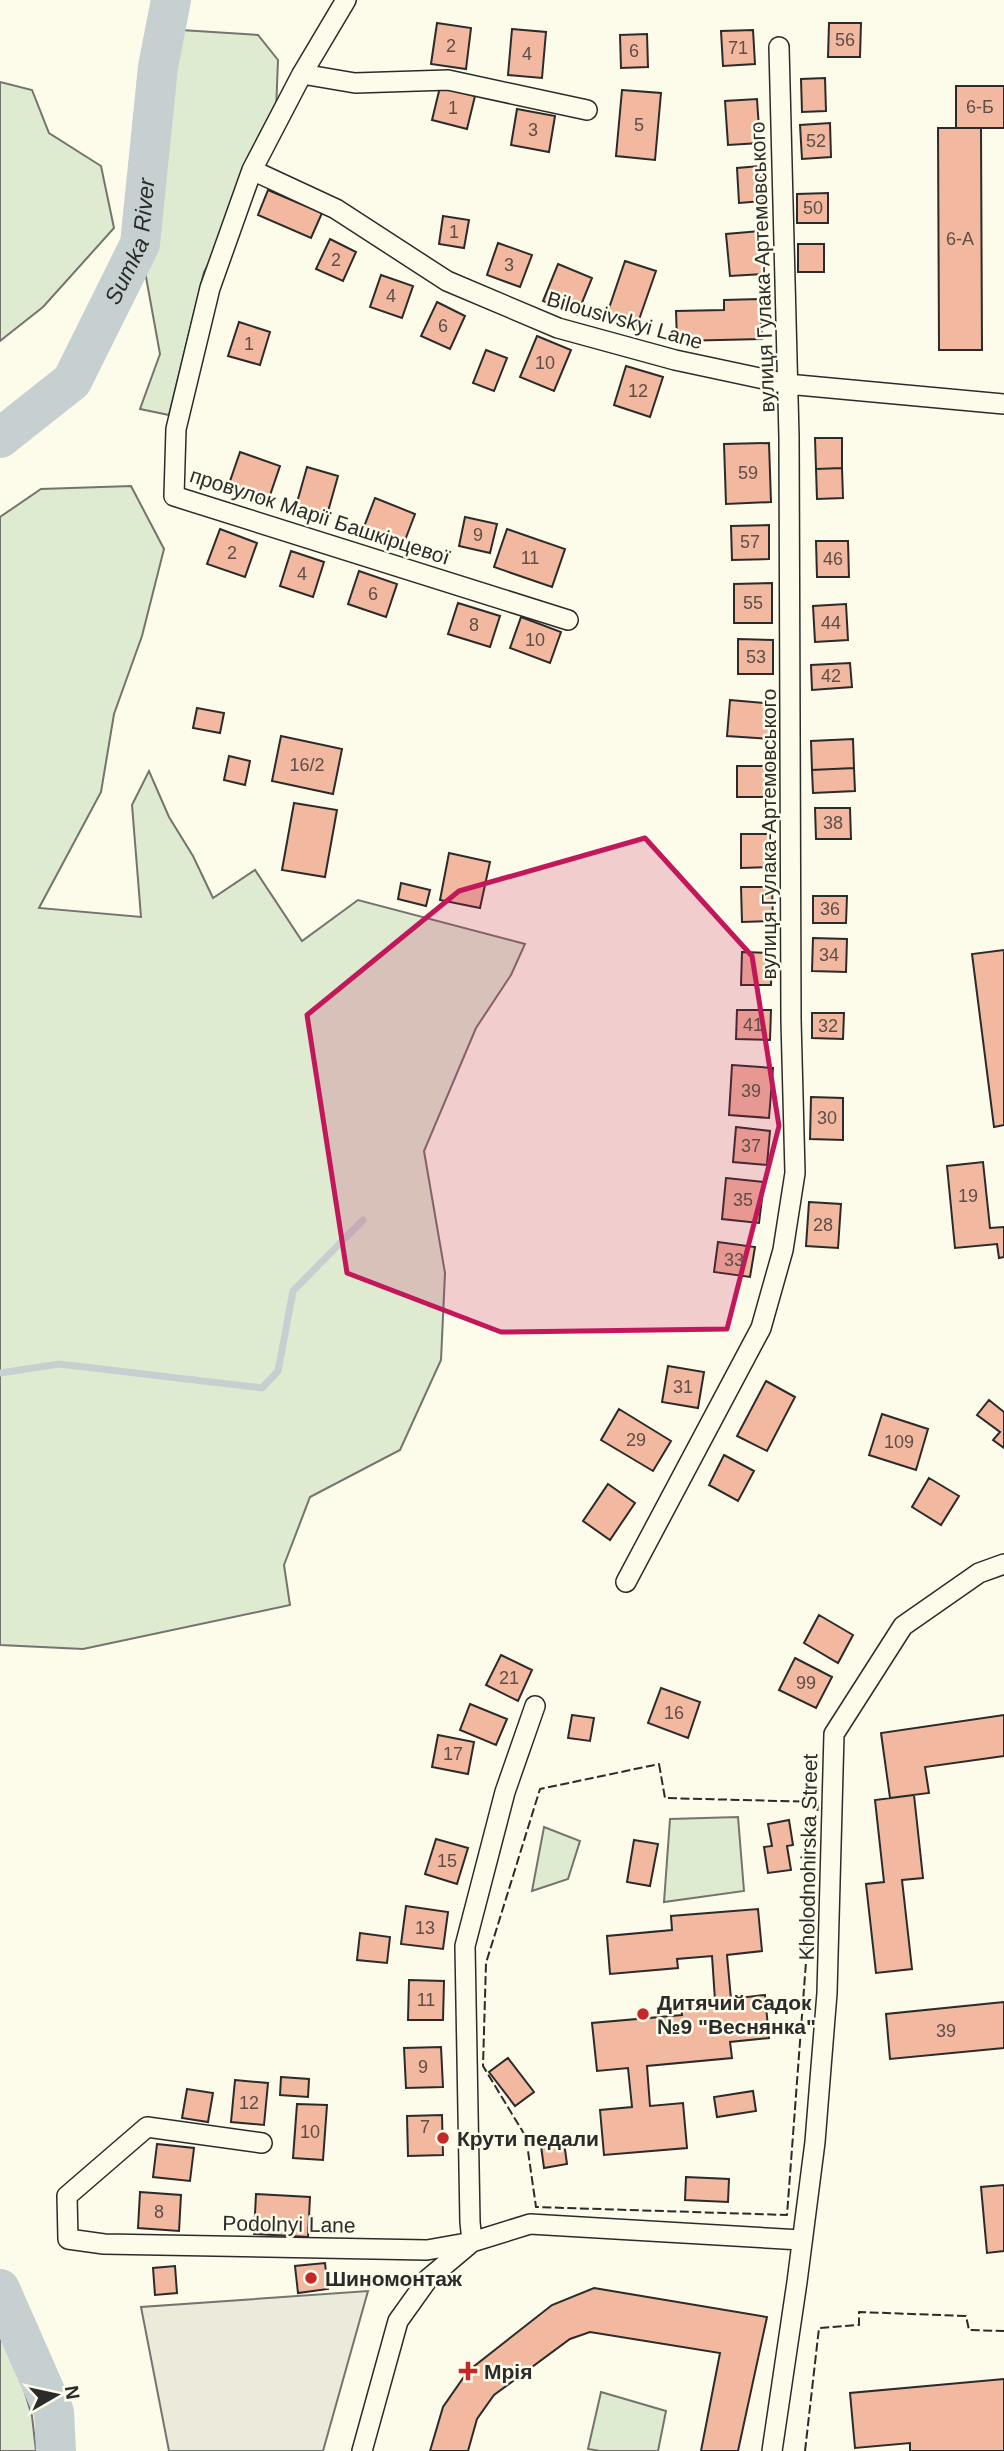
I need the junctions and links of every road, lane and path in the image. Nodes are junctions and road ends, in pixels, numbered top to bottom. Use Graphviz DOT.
graph roads {
  1 [pos="345,0"];
  2 [pos="779,47"];
  3 [pos="302,74"];
  4 [pos="587,110"];
  5 [pos="252,170"];
  6 [pos="787,384"];
  7 [pos="1004,404"];
  8 [pos="568,620"];
  9 [pos="1004,1564"];
  10 [pos="626,1582"];
  11 [pos="535,1706"];
  12 [pos="262,2143"];
  13 [pos="802,2240"];
  14 [pos="472,2242"];
  15 [pos="362,2451"];
  16 [pos="772,2451"];
  1 -- 3 [label="street"];
  2 -- 6 [label="street, вулиця Гулака-Артемовського"];
  3 -- 4 [label="street"];
  3 -- 5 [label="street"];
  5 -- 6 [label="street, Bilousivskyi Lane"];
  5 -- 8 [label="street, провулок Марії Башкірцевої"];
  6 -- 7 [label="street, Bilousivskyi Lane"];
  6 -- 10 [label="street, вулиця Гулака-Артемовського"];
  9 -- 13 [label="street, Kholodnohirska Street"];
  11 -- 14 [label="street"];
  12 -- 14 [label="street, Podolnyi Lane"];
  13 -- 14 [label="street"];
  13 -- 16 [label="street, Kholodnohirska Street"];
  14 -- 15 [label="street"];
}
